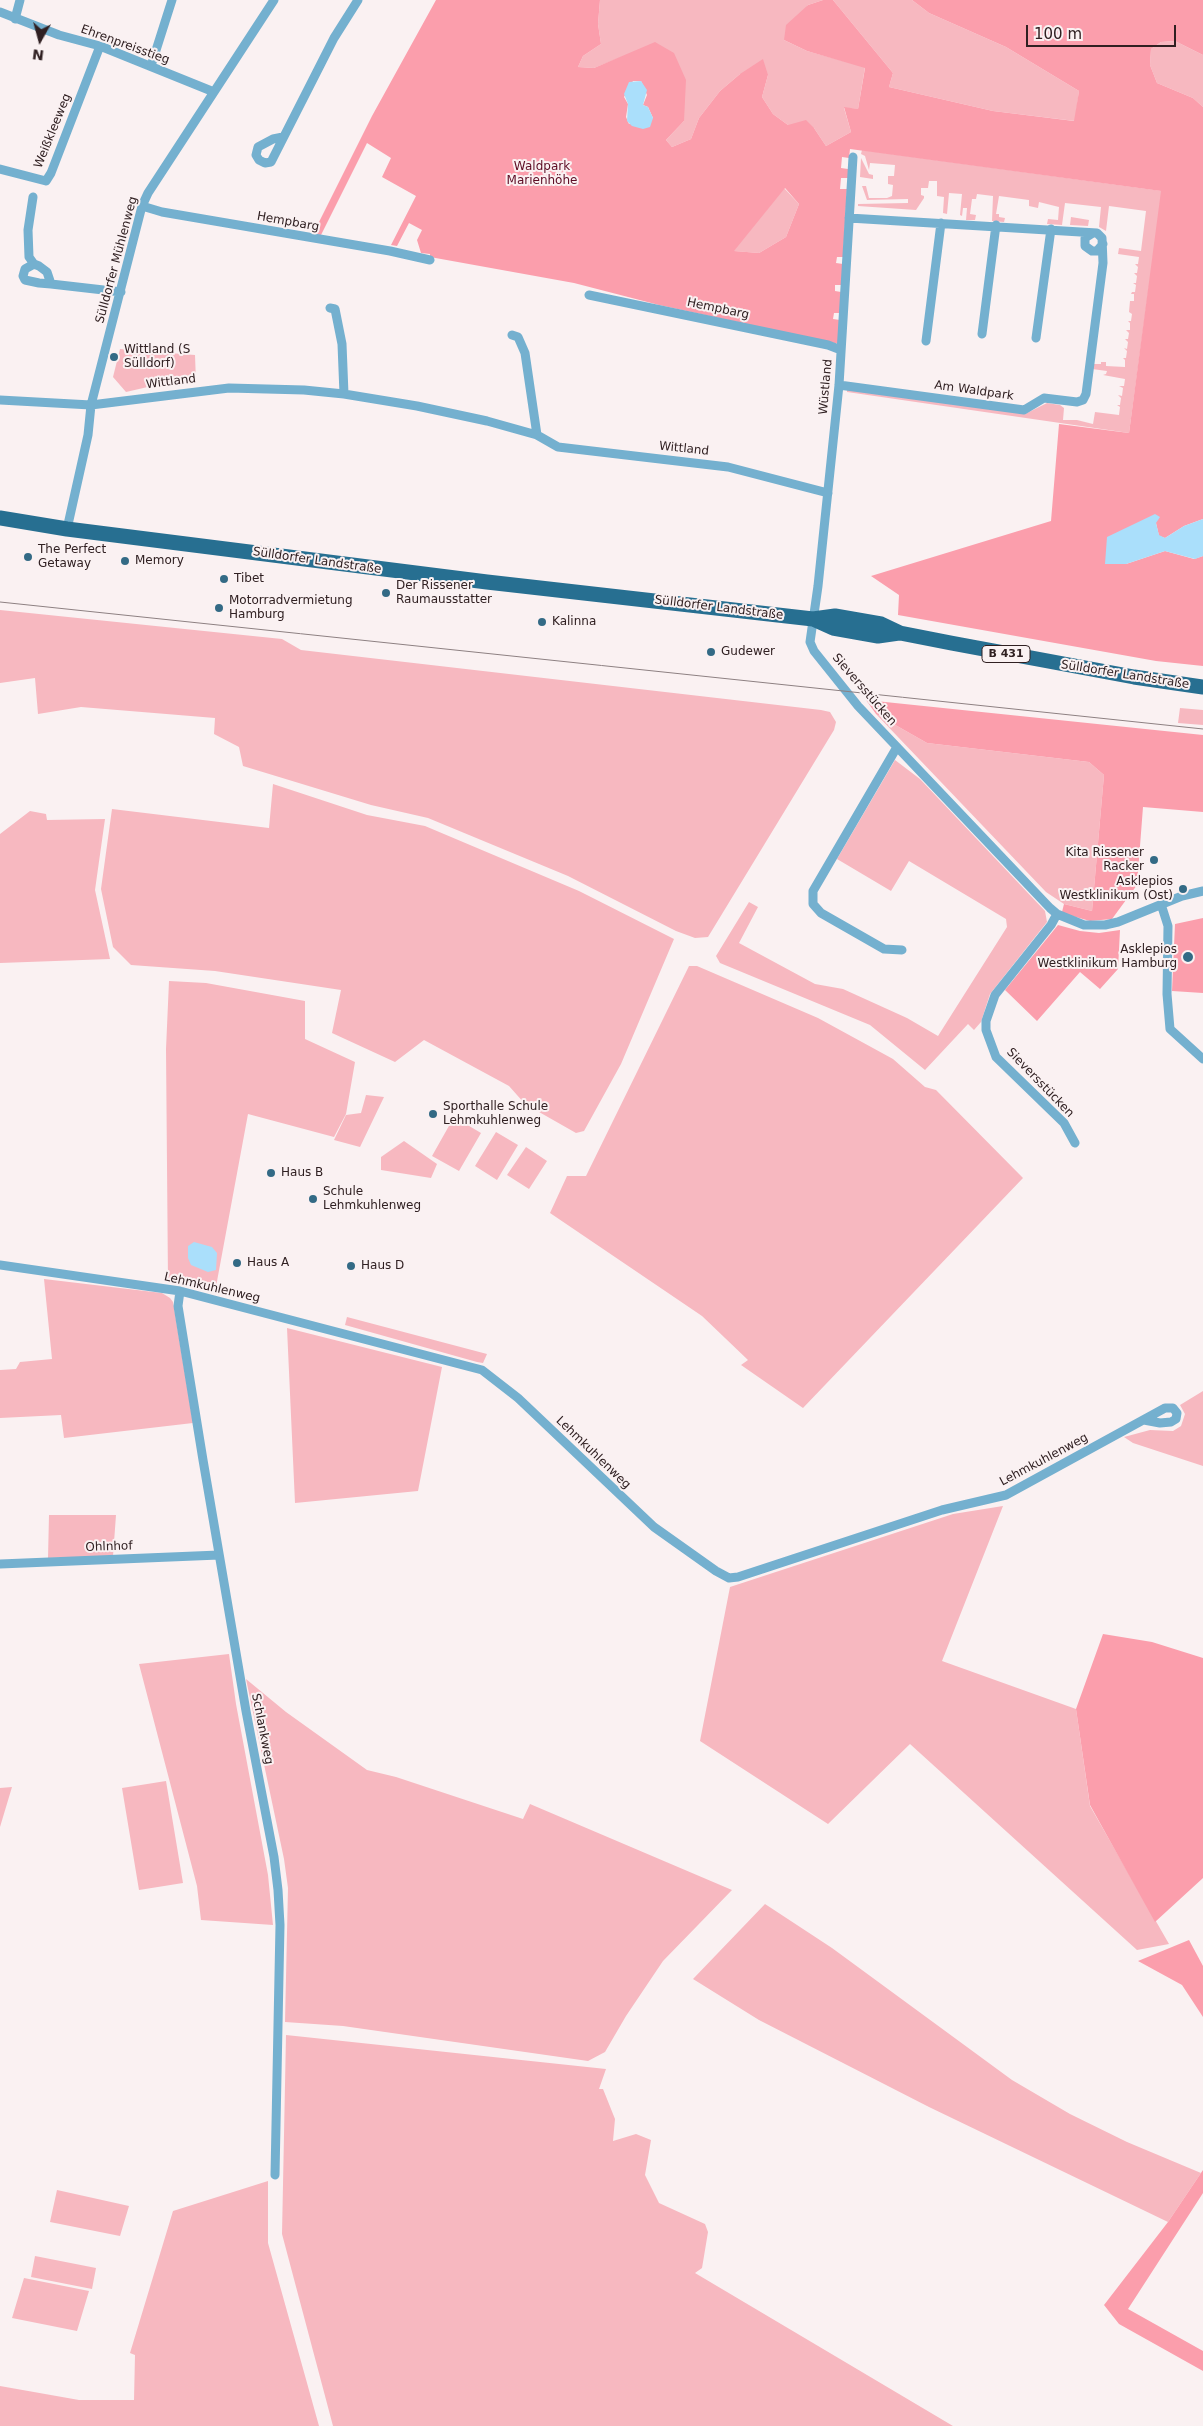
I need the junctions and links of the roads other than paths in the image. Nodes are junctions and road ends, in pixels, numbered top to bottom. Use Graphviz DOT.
graph roads {
  1 [pos="20,0"];
  2 [pos="172,0"];
  3 [pos="274,0"];
  4 [pos="358,0"];
  5 [pos="0,12"];
  6 [pos="15,19"];
  7 [pos="100,46"];
  8 [pos="151,66"];
  9 [pos="214,92"];
  10 [pos="283,137"];
  11 [pos="853,157"];
  12 [pos="0,169"];
  13 [pos="34,197"];
  14 [pos="142,206"];
  15 [pos="849,218"];
  16 [pos="940,223"];
  17 [pos="996,226"];
  18 [pos="1051,229"];
  19 [pos="1070,230"];
  20 [pos="1093,232"];
  21 [pos="1084,242"];
  22 [pos="1100,247"];
  23 [pos="430,260"];
  24 [pos="34,264"];
  25 [pos="51,284"];
  26 [pos="121,292"];
  27 [pos="589,295"];
  28 [pos="330,308"];
  29 [pos="512,334"];
  30 [pos="982,334"];
  31 [pos="1036,338"];
  32 [pos="926,341"];
  33 [pos="841,350"];
  34 [pos="839,384"];
  35 [pos="344,394"];
  36 [pos="0,400"];
  37 [pos="91,405"];
  38 [pos="537,435"];
  39 [pos="828,493"];
  40 [pos="0,518"];
  41 [pos="67,529"];
  42 [pos="813,619"];
  43 [pos="1203,687"];
  44 [pos="897,748"];
  45 [pos="1203,891"];
  46 [pos="1161,904"];
  47 [pos="1057,914"];
  48 [pos="902,950"];
  49 [pos="1203,1059"];
  50 [pos="1075,1143"];
  51 [pos="0,1266"];
  52 [pos="180,1291"];
  53 [pos="1144,1420"];
  54 [pos="219,1555"];
  55 [pos="0,1564"];
  56 [pos="275,2175"];
  1 -- 6 [label="street"];
  2 -- 8 [label="street"];
  3 -- 9 [label="street, Sülldorfer Mühlenweg"];
  4 -- 10 [label="street"];
  5 -- 6 [label="street, Ehrenpreisstieg"];
  6 -- 7 [label="street, Ehrenpreisstieg"];
  7 -- 8 [label="street, Ehrenpreisstieg"];
  7 -- 12 [label="street, Weißkleeweg"];
  8 -- 9 [label="street, Ehrenpreisstieg"];
  9 -- 14 [label="street, Sülldorfer Mühlenweg"];
  11 -- 15 [label="street, Wüstland"];
  13 -- 24 [label="street"];
  14 -- 23 [label="street, Hempbarg"];
  14 -- 26 [label="street, Sülldorfer Mühlenweg"];
  15 -- 16 [label="street"];
  15 -- 33 [label="street, Wüstland"];
  16 -- 17 [label="street"];
  16 -- 32 [label="street"];
  17 -- 18 [label="street"];
  17 -- 30 [label="street"];
  18 -- 19 [label="street"];
  18 -- 31 [label="street"];
  19 -- 20 [label="street"];
  19 -- 21 [label="street"];
  20 -- 21 [label="street"];
  20 -- 22 [label="street"];
  21 -- 22 [label="street"];
  22 -- 34 [label="street, Am Waldpark"];
  24 -- 25 [label="street"];
  24 -- 25 [label="street"];
  25 -- 26 [label="street"];
  26 -- 37 [label="street, Sülldorfer Mühlenweg"];
  27 -- 33 [label="street, Hempbarg"];
  28 -- 35 [label="street"];
  29 -- 38 [label="street"];
  33 -- 34 [label="street, Wüstland"];
  34 -- 39 [label="street, Wüstland"];
  35 -- 37 [label="street, Wittland"];
  35 -- 38 [label="street, Wittland"];
  36 -- 37 [label="street, Wittland"];
  37 -- 41 [label="street, Sülldorfer Mühlenweg"];
  38 -- 39 [label="street, Wittland"];
  39 -- 42 [label="street, Wüstland"];
  40 -- 41 [label="main road, Sülldorfer Landstraße / B 431"];
  41 -- 42 [label="main road, Sülldorfer Landstraße / B 431"];
  42 -- 43 [label="main road, Sülldorfer Landstraße / B 431"];
  42 -- 44 [label="street, Sieversstücken"];
  44 -- 47 [label="street, Sieversstücken"];
  44 -- 48 [label="street"];
  45 -- 46 [label="street, Sieversstücken"];
  46 -- 47 [label="street, Sieversstücken"];
  46 -- 49 [label="street"];
  47 -- 50 [label="street, Sieversstücken"];
  51 -- 52 [label="street, Lehmkuhlenweg"];
  52 -- 53 [label="street, Lehmkuhlenweg"];
  52 -- 54 [label="street, Schlankweg"];
  54 -- 55 [label="street, Ohlnhof"];
  54 -- 56 [label="street, Schlankweg"];
}
